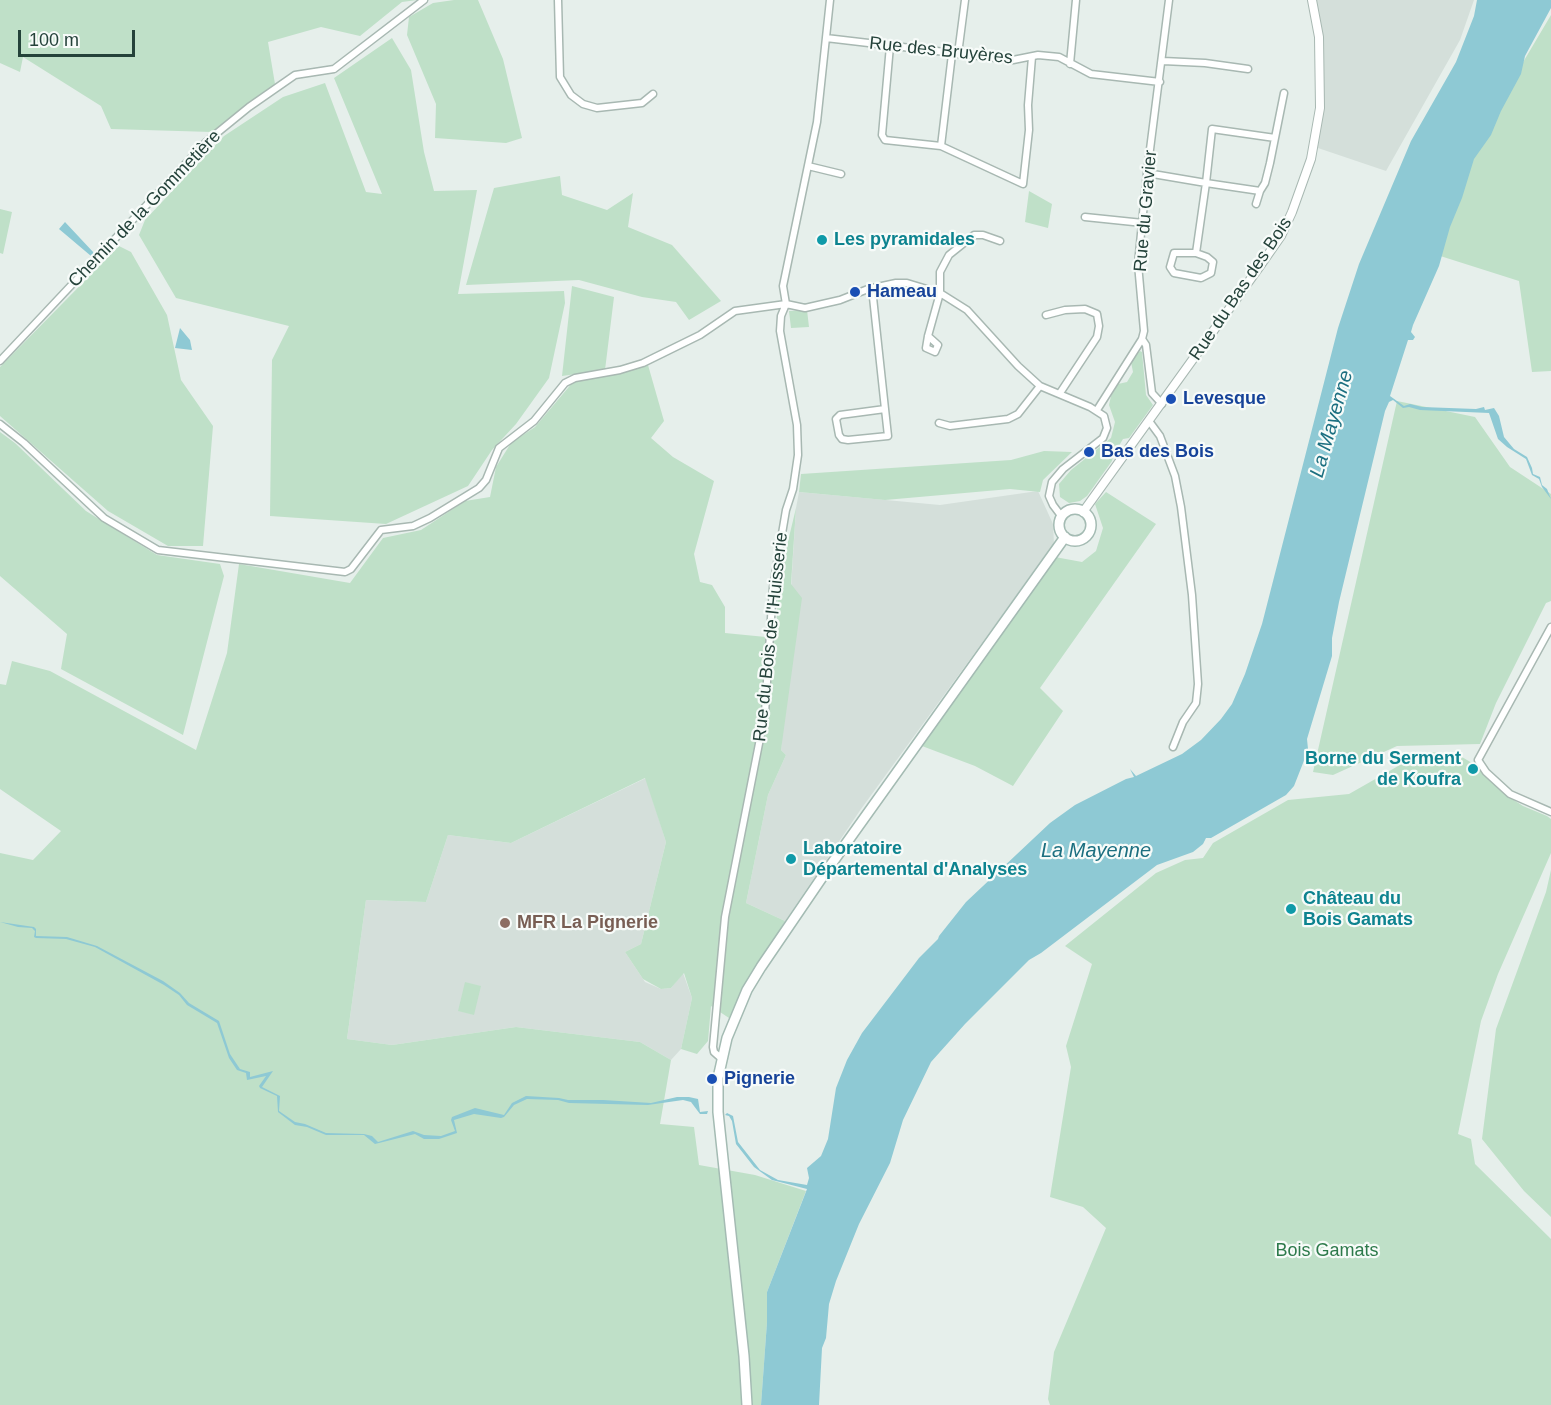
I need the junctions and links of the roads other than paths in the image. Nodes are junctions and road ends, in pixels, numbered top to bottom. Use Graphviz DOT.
graph roads {
  1 [pos="424,0"];
  2 [pos="558,0"];
  3 [pos="830,0"];
  4 [pos="965,0"];
  5 [pos="1076,0"];
  6 [pos="1169,0"];
  7 [pos="1312,0"];
  8 [pos="826,38"];
  9 [pos="890,46"];
  10 [pos="955,54"];
  11 [pos="1032,57"];
  12 [pos="1163,61"];
  13 [pos="1070,64"];
  14 [pos="1248,69"];
  15 [pos="1160,82"];
  16 [pos="1284,93"];
  17 [pos="653,94"];
  18 [pos="1275,138"];
  19 [pos="941,146"];
  20 [pos="808,166"];
  21 [pos="1147,172"];
  22 [pos="841,174"];
  23 [pos="1206,183"];
  24 [pos="1260,191"];
  25 [pos="1256,204"];
  26 [pos="1085,216"];
  27 [pos="1143,224"];
  28 [pos="1000,241"];
  29 [pos="1196,253"];
  30 [pos="872,288"];
  31 [pos="940,293"];
  32 [pos="786,304"];
  33 [pos="1046,315"];
  34 [pos="928,336"];
  35 [pos="1142,339"];
  36 [pos="0,361"];
  37 [pos="1040,386"];
  38 [pos="1060,393"];
  39 [pos="1162,404"];
  40 [pos="885,409"];
  41 [pos="1097,410"];
  42 [pos="1149,421"];
  43 [pos="939,423"];
  44 [pos="0,424"];
  45 [pos="1083,512"];
  46 [pos="1062,517"];
  47 [pos="1065,537"];
  48 [pos="1551,627"];
  49 [pos="1173,747"];
  50 [pos="1551,812"];
  51 [pos="722,1059"];
  52 [pos="747,1405"];
  1 -- 36 [label="street, Chemin de la Gommetière"];
  2 -- 17 [label="street"];
  3 -- 8 [label="street, Rue du Bois de l'Huisserie"];
  4 -- 10 [label="street"];
  5 -- 13 [label="street"];
  6 -- 12 [label="street, Rue du Gravier"];
  7 -- 39 [label="street, Rue du Bas des Bois"];
  8 -- 9 [label="street, Rue des Bruyères"];
  8 -- 20 [label="street, Rue du Bois de l'Huisserie"];
  9 -- 10 [label="street, Rue des Bruyères"];
  9 -- 19 [label="street"];
  10 -- 11 [label="street, Rue des Bruyères"];
  10 -- 19 [label="street"];
  11 -- 13 [label="street, Rue des Bruyères"];
  11 -- 19 [label="street"];
  12 -- 14 [label="street"];
  12 -- 15 [label="street, Rue du Gravier"];
  13 -- 15 [label="street, Rue des Bruyères"];
  15 -- 21 [label="street, Rue du Gravier"];
  16 -- 18 [label="street"];
  18 -- 23 [label="street"];
  18 -- 24 [label="street"];
  20 -- 22 [label="street"];
  20 -- 32 [label="street, Rue du Bois de l'Huisserie"];
  21 -- 23 [label="street"];
  21 -- 27 [label="street, Rue du Gravier"];
  23 -- 24 [label="street"];
  23 -- 29 [label="street"];
  24 -- 25 [label="street"];
  26 -- 27 [label="street"];
  27 -- 35 [label="street, Rue du Gravier"];
  28 -- 31 [label="street"];
  29 -- 29 [label="street"];
  30 -- 31 [label="street"];
  30 -- 32 [label="street"];
  30 -- 40 [label="street"];
  31 -- 34 [label="street"];
  31 -- 37 [label="street"];
  32 -- 44 [label="street"];
  32 -- 51 [label="street, Rue du Bois de l'Huisserie"];
  33 -- 38 [label="street"];
  35 -- 39 [label="street, Rue du Gravier"];
  35 -- 41 [label="street"];
  37 -- 38 [label="street"];
  37 -- 43 [label="street"];
  38 -- 41 [label="street"];
  39 -- 42 [label="street, Rue du Bas des Bois"];
  40 -- 40 [label="street"];
  41 -- 46 [label="street"];
  42 -- 45 [label="street, Rue du Bas des Bois"];
  42 -- 49 [label="street"];
  45 -- 46 [label="main road"];
  45 -- 47 [label="main road"];
  46 -- 47 [label="main road"];
  47 -- 51 [label="main road"];
  48 -- 50 [label="street"];
  51 -- 52 [label="main road"];
}
